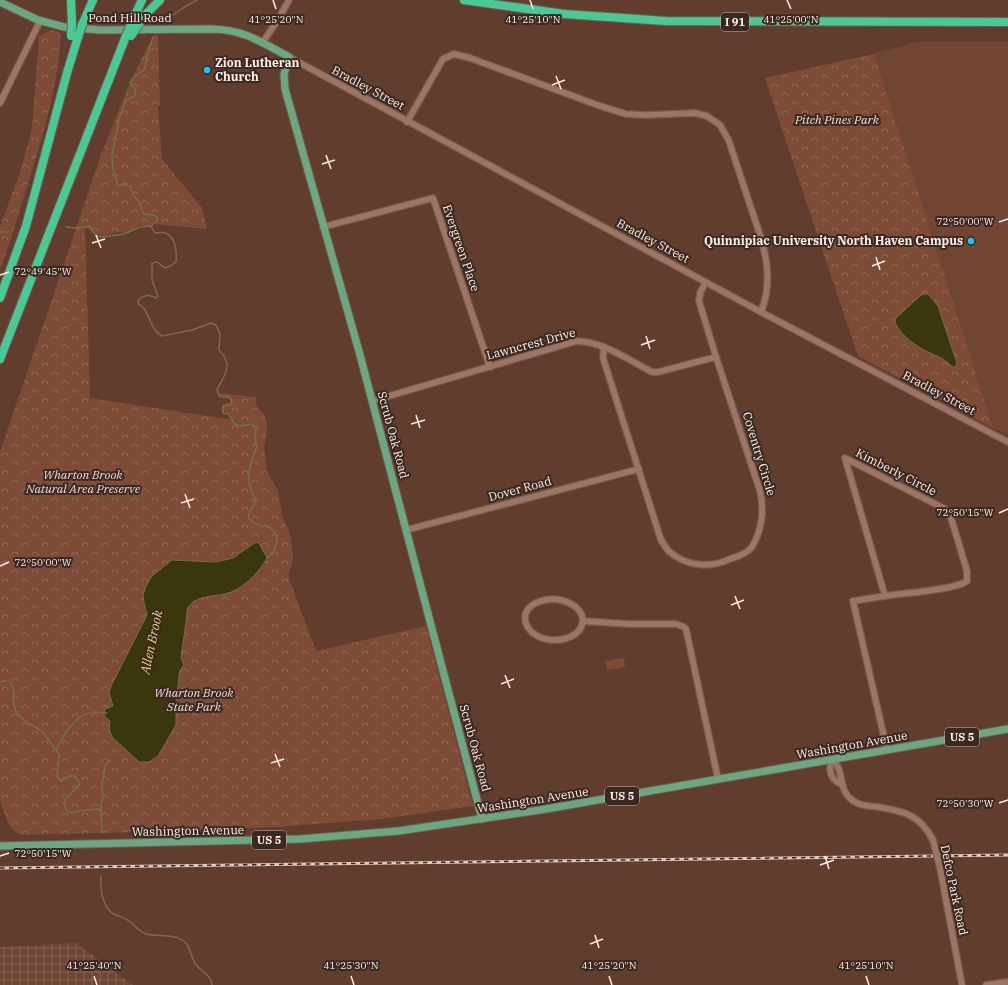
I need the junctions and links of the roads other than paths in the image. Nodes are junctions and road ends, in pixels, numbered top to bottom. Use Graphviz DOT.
graph roads {
  1 [pos="71,0"];
  2 [pos="93,0"];
  3 [pos="142,0"];
  4 [pos="160,0"];
  5 [pos="289,0"];
  6 [pos="464,0"];
  7 [pos="0,2"];
  8 [pos="40,21"];
  9 [pos="1008,22"];
  10 [pos="135,24"];
  11 [pos="75,37"];
  12 [pos="263,42"];
  13 [pos="289,57"];
  14 [pos="0,104"];
  15 [pos="407,122"];
  16 [pos="323,227"];
  17 [pos="706,282"];
  18 [pos="0,298"];
  19 [pos="761,312"];
  20 [pos="604,347"];
  21 [pos="716,357"];
  22 [pos="0,359"];
  23 [pos="490,366"];
  24 [pos="372,401"];
  25 [pos="1008,442"];
  26 [pos="639,469"];
  27 [pos="406,530"];
  28 [pos="885,596"];
  29 [pos="583,621"];
  30 [pos="1008,729"];
  31 [pos="887,750"];
  32 [pos="832,759"];
  33 [pos="718,779"];
  34 [pos="841,784"];
  35 [pos="482,819"];
  36 [pos="0,846"];
  37 [pos="1008,982"];
  38 [pos="962,985"];
  39 [pos="986,985"];
  1 -- 11 [label="highway, bridge"];
  2 -- 11 [label="highway, bridge"];
  3 -- 10 [label="highway"];
  4 -- 10 [label="highway"];
  5 -- 12 [label="street"];
  6 -- 9 [label="highway, I 91"];
  7 -- 8 [label="main road, Pond Hill Road"];
  8 -- 12 [label="main road, Pond Hill Road"];
  8 -- 14 [label="street"];
  10 -- 22 [label="highway, bridge"];
  11 -- 18 [label="highway"];
  12 -- 13 [label="main road, Pond Hill Road"];
  13 -- 15 [label="street, Bradley Street"];
  13 -- 16 [label="main road, Scrub Oak Road"];
  15 -- 17 [label="street, Bradley Street"];
  15 -- 19 [label="street"];
  16 -- 23 [label="street, Evergreen Place"];
  16 -- 24 [label="main road, Scrub Oak Road"];
  17 -- 19 [label="street, Bradley Street"];
  17 -- 21 [label="street, Coventry Circle"];
  19 -- 25 [label="street, Bradley Street"];
  20 -- 21 [label="street, Lawncrest Drive"];
  20 -- 23 [label="street, Lawncrest Drive"];
  20 -- 26 [label="street, Coventry Circle"];
  21 -- 26 [label="street, Coventry Circle"];
  23 -- 24 [label="street, Lawncrest Drive"];
  24 -- 27 [label="main road, Scrub Oak Road"];
  26 -- 27 [label="street, Dover Road"];
  27 -- 35 [label="main road, Scrub Oak Road"];
  28 -- 28 [label="street, Kimberly Circle"];
  28 -- 31 [label="street, Kimberly Circle"];
  29 -- 29 [label="street"];
  29 -- 33 [label="street"];
  30 -- 31 [label="main road, Washington Avenue / US 5"];
  31 -- 32 [label="main road, Washington Avenue / US 5"];
  32 -- 33 [label="main road, Washington Avenue / US 5"];
  32 -- 34 [label="street, Defco Park Road"];
  32 -- 34 [label="street, Defco Park Road"];
  33 -- 35 [label="main road, Washington Avenue / US 5"];
  34 -- 38 [label="street, Defco Park Road, bridge"];
  35 -- 36 [label="main road, Washington Avenue / US 5"];
  37 -- 39 [label="street"];
}
